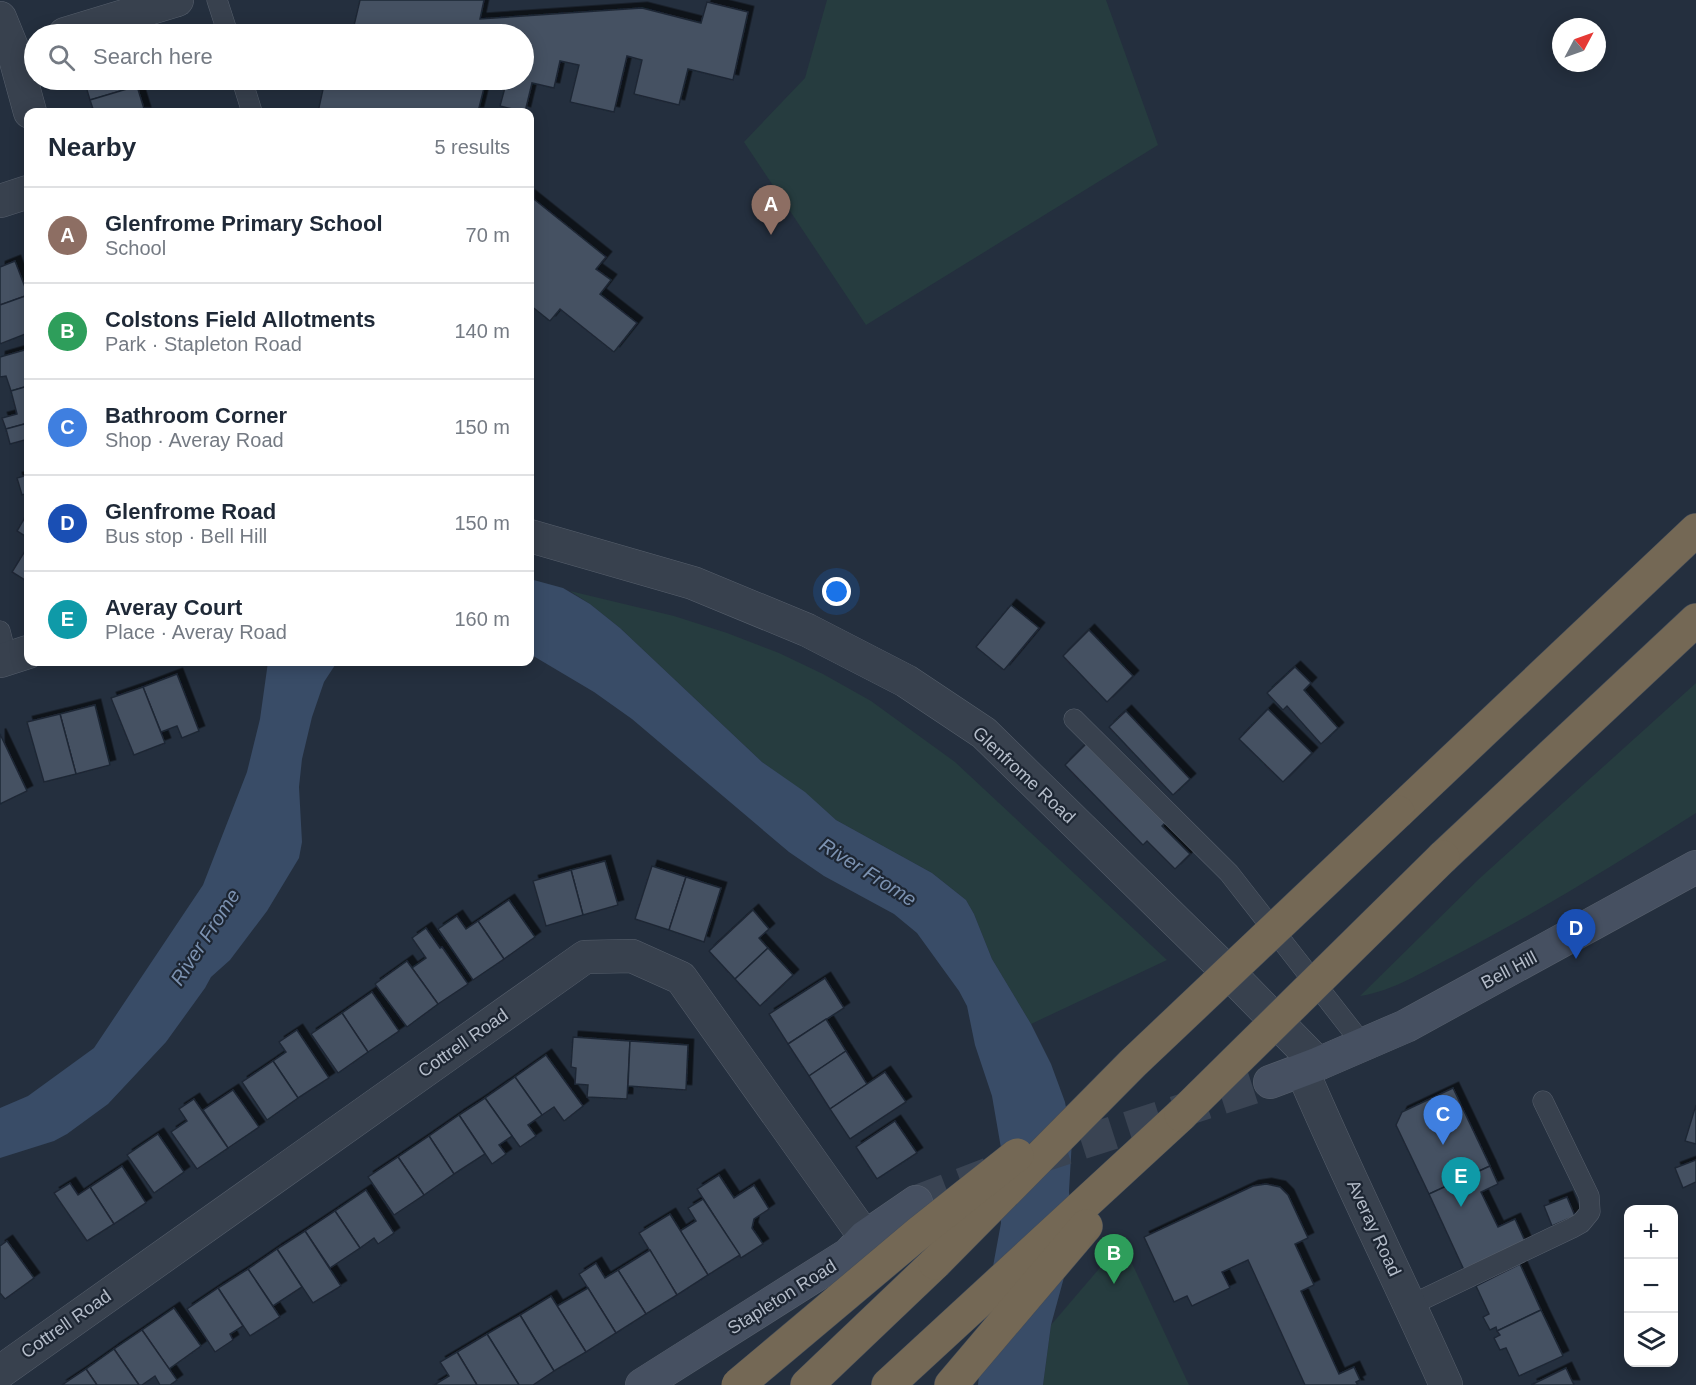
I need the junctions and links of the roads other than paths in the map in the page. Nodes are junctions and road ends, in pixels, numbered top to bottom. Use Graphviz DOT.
graph roads {
  1 [pos="177,0"];
  2 [pos="218,0"];
  3 [pos="0,18"];
  4 [pos="98,24"];
  5 [pos="225,24"];
  6 [pos="24,47"];
  7 [pos="28,90"];
  8 [pos="245,90"];
  9 [pos="30,108"];
  10 [pos="251,108"];
  11 [pos="24,193"];
  12 [pos="0,201"];
  13 [pos="1696,530"];
  14 [pos="534,537"];
  15 [pos="1696,620"];
  16 [pos="1074,719"];
  17 [pos="1696,867"];
  18 [pos="1364,1046"];
  19 [pos="1133,1063"];
  20 [pos="1310,1067"];
  21 [pos="1270,1082"];
  22 [pos="1543,1101"];
  23 [pos="1181,1115"];
  24 [pos="916,1202"];
  25 [pos="857,1245"];
  26 [pos="1411,1305"];
  27 [pos="0,1372"];
  28 [pos="642,1385"];
  29 [pos="738,1385"];
  30 [pos="765,1385"];
  31 [pos="807,1385"];
  32 [pos="888,1385"];
  33 [pos="951,1385"];
  34 [pos="1446,1385"];
  1 -- 4 [label="street"];
  2 -- 5 [label="lane"];
  3 -- 6 [label="street"];
  7 -- 9 [label="street"];
  8 -- 10 [label="lane"];
  11 -- 12 [label="street"];
  13 -- 19 [label="highway, bridge"];
  14 -- 20 [label="street, Glenfrome Road"];
  15 -- 23 [label="highway, bridge"];
  16 -- 18 [label="lane"];
  17 -- 18 [label="main road, Bell Hill"];
  18 -- 20 [label="main road, Bell Hill"];
  19 -- 29 [label="highway, bridge"];
  19 -- 31 [label="highway, bridge"];
  20 -- 21 [label="main road"];
  20 -- 26 [label="street, Averay Road"];
  22 -- 26 [label="lane"];
  23 -- 32 [label="highway"];
  23 -- 33 [label="highway"];
  24 -- 25 [label="main road, Stapleton Road"];
  25 -- 27 [label="street, Cottrell Road"];
  25 -- 28 [label="main road, Stapleton Road"];
  25 -- 30 [label="main road"];
  26 -- 34 [label="street, Averay Road"];
}
